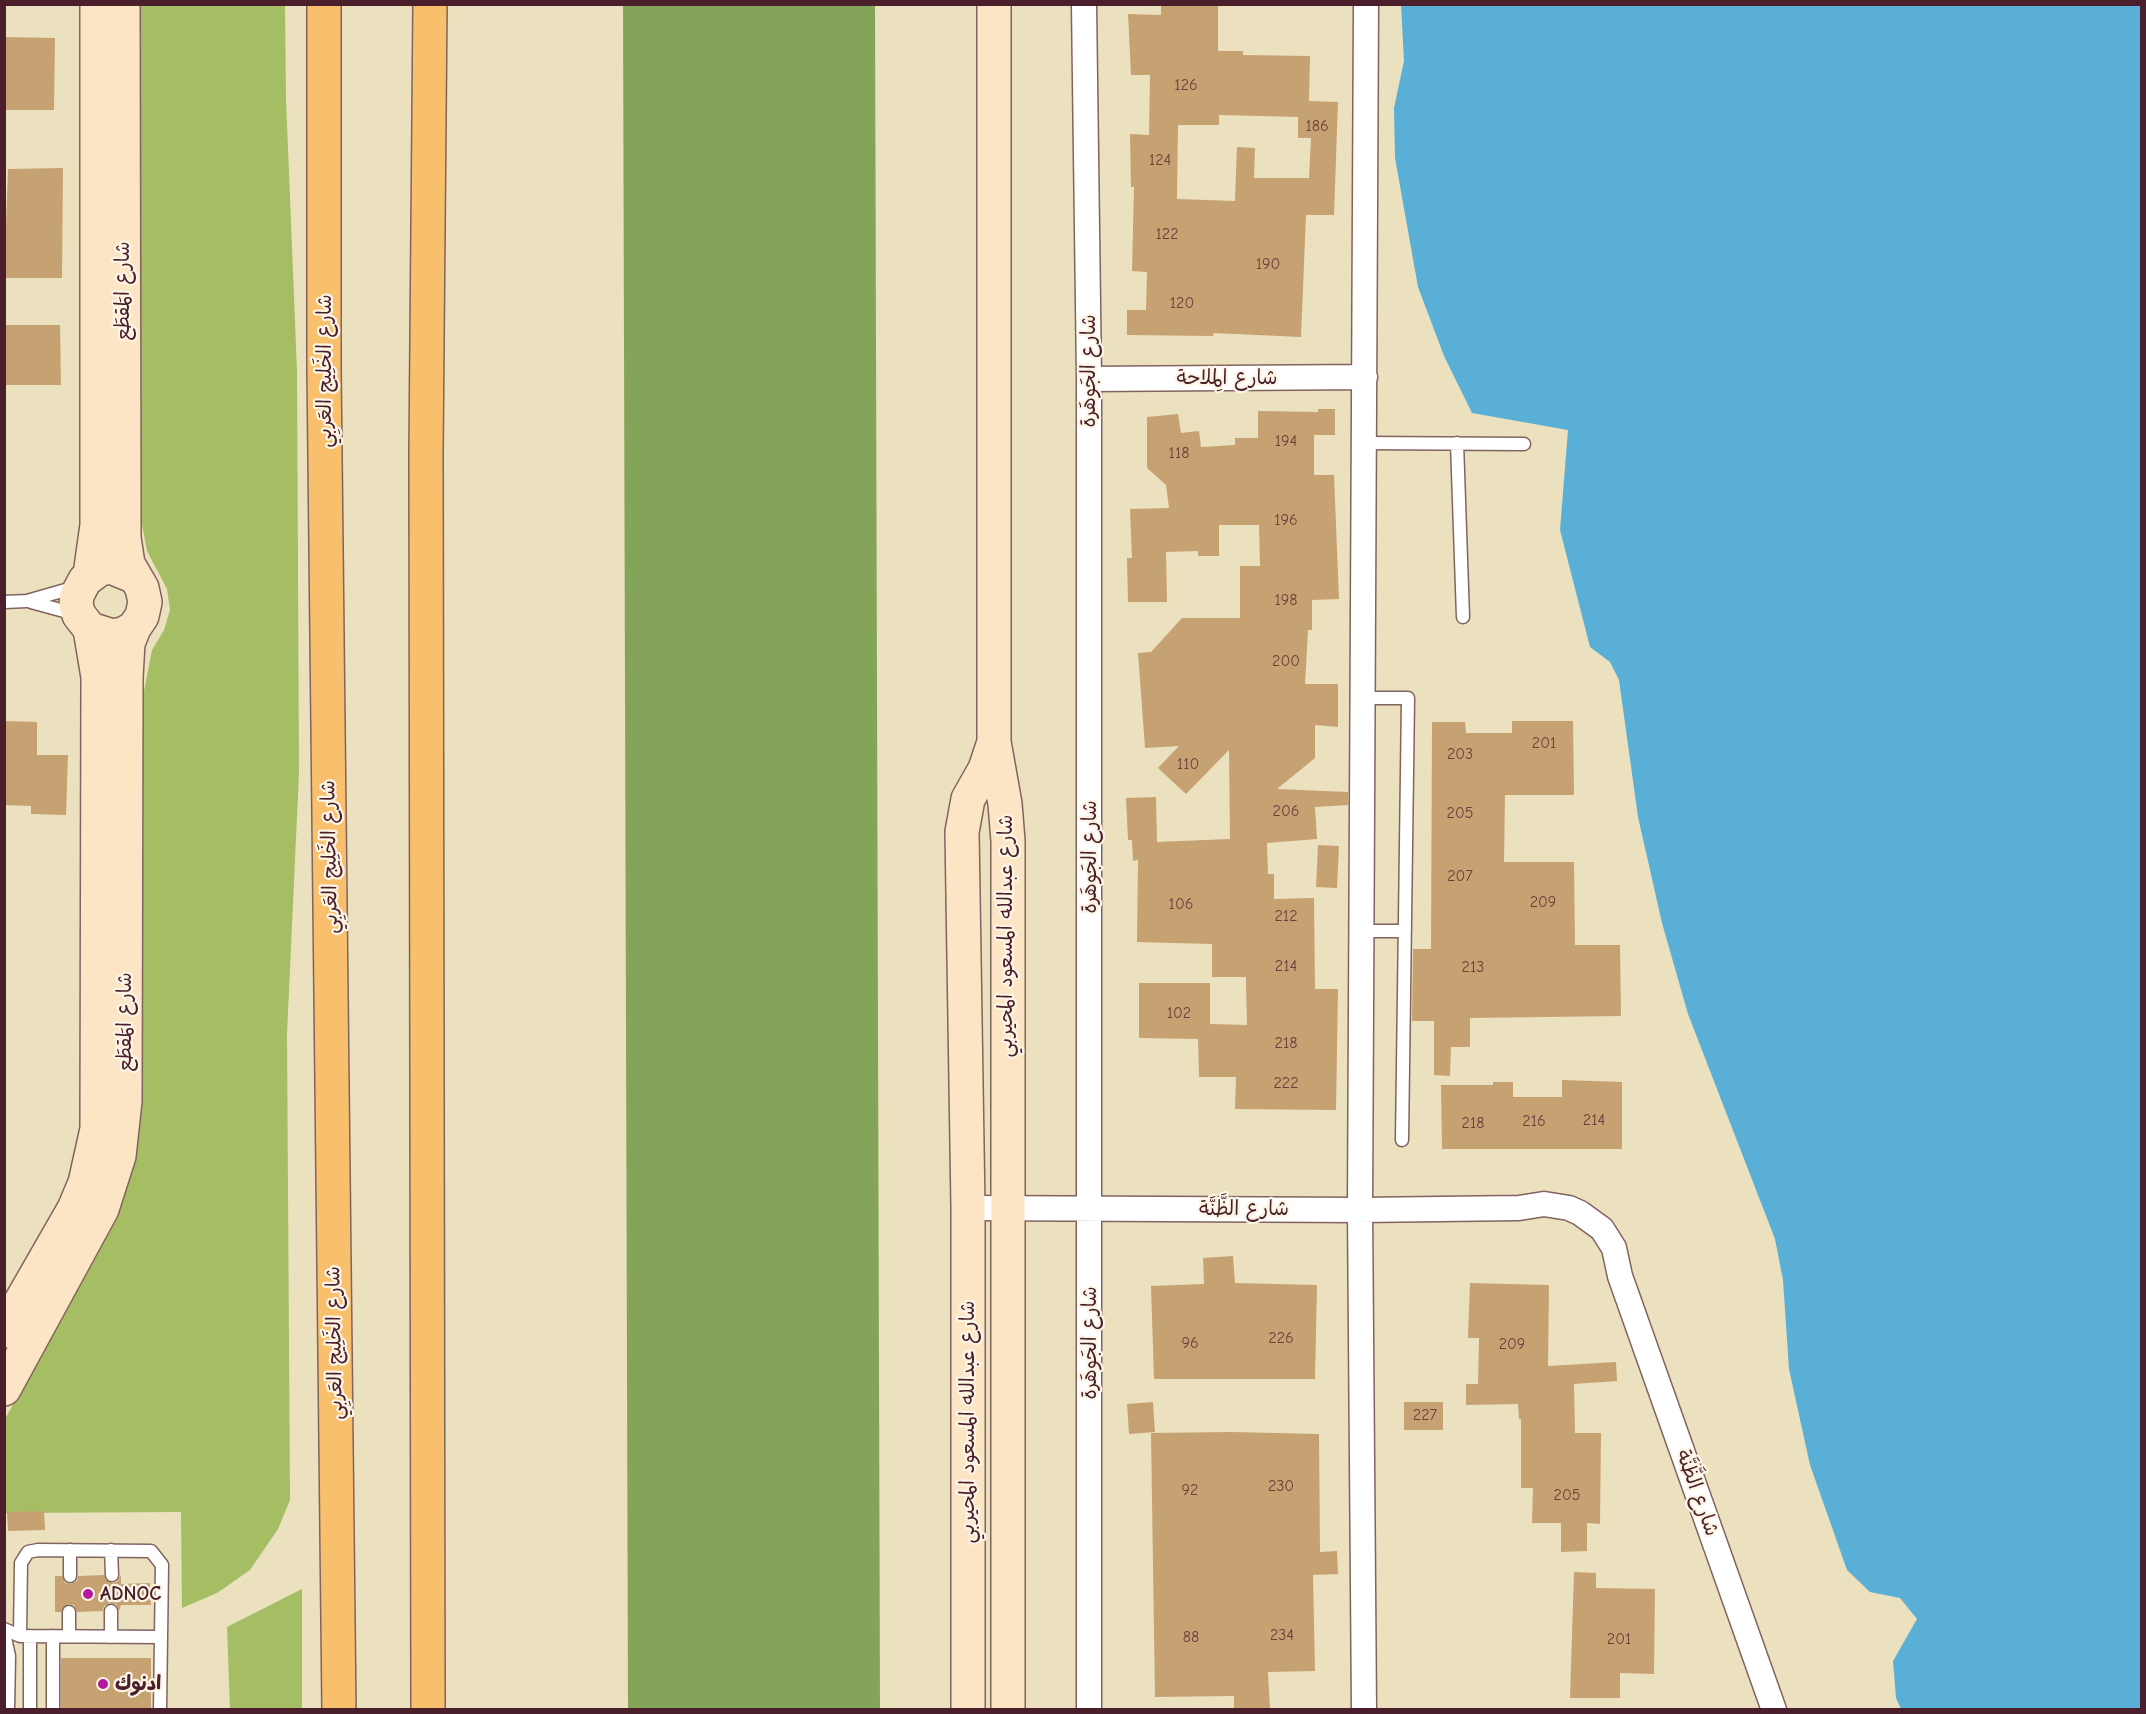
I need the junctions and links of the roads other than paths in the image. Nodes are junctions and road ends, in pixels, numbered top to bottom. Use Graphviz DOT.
graph roads {
  1 [pos="97,4"];
  2 [pos="123,4"];
  3 [pos="324,4"];
  4 [pos="430,4"];
  5 [pos="994,4"];
  6 [pos="1084,4"];
  7 [pos="1366,4"];
  8 [pos="1365,377"];
  9 [pos="1089,380"];
  10 [pos="1364,443"];
  11 [pos="1457,443"];
  12 [pos="1524,444"];
  13 [pos="133,576"];
  14 [pos="27,601"];
  15 [pos="85,601"];
  16 [pos="4,602"];
  17 [pos="1463,617"];
  18 [pos="134,628"];
  19 [pos="1363,698"];
  20 [pos="994,742"];
  21 [pos="962,846"];
  22 [pos="1007,857"];
  23 [pos="1362,931"];
  24 [pos="1405,931"];
  25 [pos="1402,1140"];
  26 [pos="968,1208"];
  27 [pos="1006,1208"];
  28 [pos="1091,1209"];
  29 [pos="1360,1210"];
  30 [pos="4,1332"];
  31 [pos="4,1389"];
  32 [pos="70,1550"];
  33 [pos="111,1550"];
  34 [pos="112,1575"];
  35 [pos="70,1576"];
  36 [pos="111,1611"];
  37 [pos="69,1612"];
  38 [pos="4,1631"];
  39 [pos="25,1636"];
  40 [pos="53,1636"];
  41 [pos="69,1636"];
  42 [pos="111,1637"];
  43 [pos="159,1637"];
  44 [pos="8,1710"];
  45 [pos="30,1710"];
  46 [pos="53,1710"];
  47 [pos="160,1710"];
  48 [pos="339,1710"];
  49 [pos="428,1710"];
  50 [pos="968,1710"];
  51 [pos="1008,1710"];
  52 [pos="1089,1710"];
  53 [pos="1364,1710"];
  54 [pos="1774,1710"];
  1 -- 15 [label="street, شارع المَقطَع"];
  2 -- 13 [label="street, شارع المَقطَع"];
  3 -- 48 [label="highway, شارع الخَلِيج العَربِي"];
  4 -- 49 [label="highway"];
  5 -- 20 [label="street"];
  6 -- 9 [label="street, شارع الجَوهَرة"];
  7 -- 8 [label="street"];
  8 -- 9 [label="street, شارع المِلاحة"];
  8 -- 10 [label="street"];
  9 -- 28 [label="street, شارع الجَوهَرة"];
  10 -- 11 [label="lane"];
  10 -- 19 [label="street"];
  11 -- 12 [label="lane"];
  11 -- 17 [label="lane"];
  13 -- 15 [label="street"];
  13 -- 18 [label="street"];
  14 -- 15 [label="lane"];
  14 -- 15 [label="lane"];
  14 -- 16 [label="lane"];
  15 -- 18 [label="street"];
  15 -- 30 [label="street, شارع المَقطَع"];
  18 -- 31 [label="street, شارع المَقطَع"];
  19 -- 23 [label="street"];
  19 -- 24 [label="lane"];
  20 -- 21 [label="street, شارع عبدالله المسعود المحيربي"];
  20 -- 22 [label="street, شارع عبدالله المسعود المحيربي"];
  21 -- 22 [label="street"];
  21 -- 26 [label="street, شارع عبدالله المسعود المحيربي"];
  22 -- 27 [label="street, شارع عبدالله المسعود المحيربي"];
  23 -- 24 [label="lane"];
  23 -- 29 [label="street"];
  24 -- 25 [label="lane"];
  26 -- 27 [label="street, شارع الظَّنَّة"];
  26 -- 50 [label="street, شارع عبدالله المسعود المحيربي"];
  27 -- 28 [label="street, شارع الظَّنَّة"];
  27 -- 51 [label="street, شارع عبدالله المسعود المحيربي"];
  28 -- 29 [label="street, شارع الظَّنَّة"];
  28 -- 52 [label="street, شارع الجَوهَرة"];
  29 -- 53 [label="street"];
  29 -- 54 [label="street, شارع الظَّنَّة"];
  32 -- 33 [label="lane"];
  32 -- 35 [label="lane"];
  32 -- 39 [label="lane"];
  33 -- 34 [label="lane"];
  33 -- 43 [label="lane"];
  36 -- 42 [label="lane"];
  37 -- 41 [label="lane"];
  38 -- 39 [label="lane"];
  38 -- 44 [label="lane"];
  39 -- 40 [label="lane"];
  39 -- 45 [label="lane"];
  40 -- 41 [label="lane"];
  40 -- 46 [label="lane"];
  41 -- 42 [label="lane"];
  42 -- 43 [label="lane"];
  43 -- 47 [label="lane"];
}
